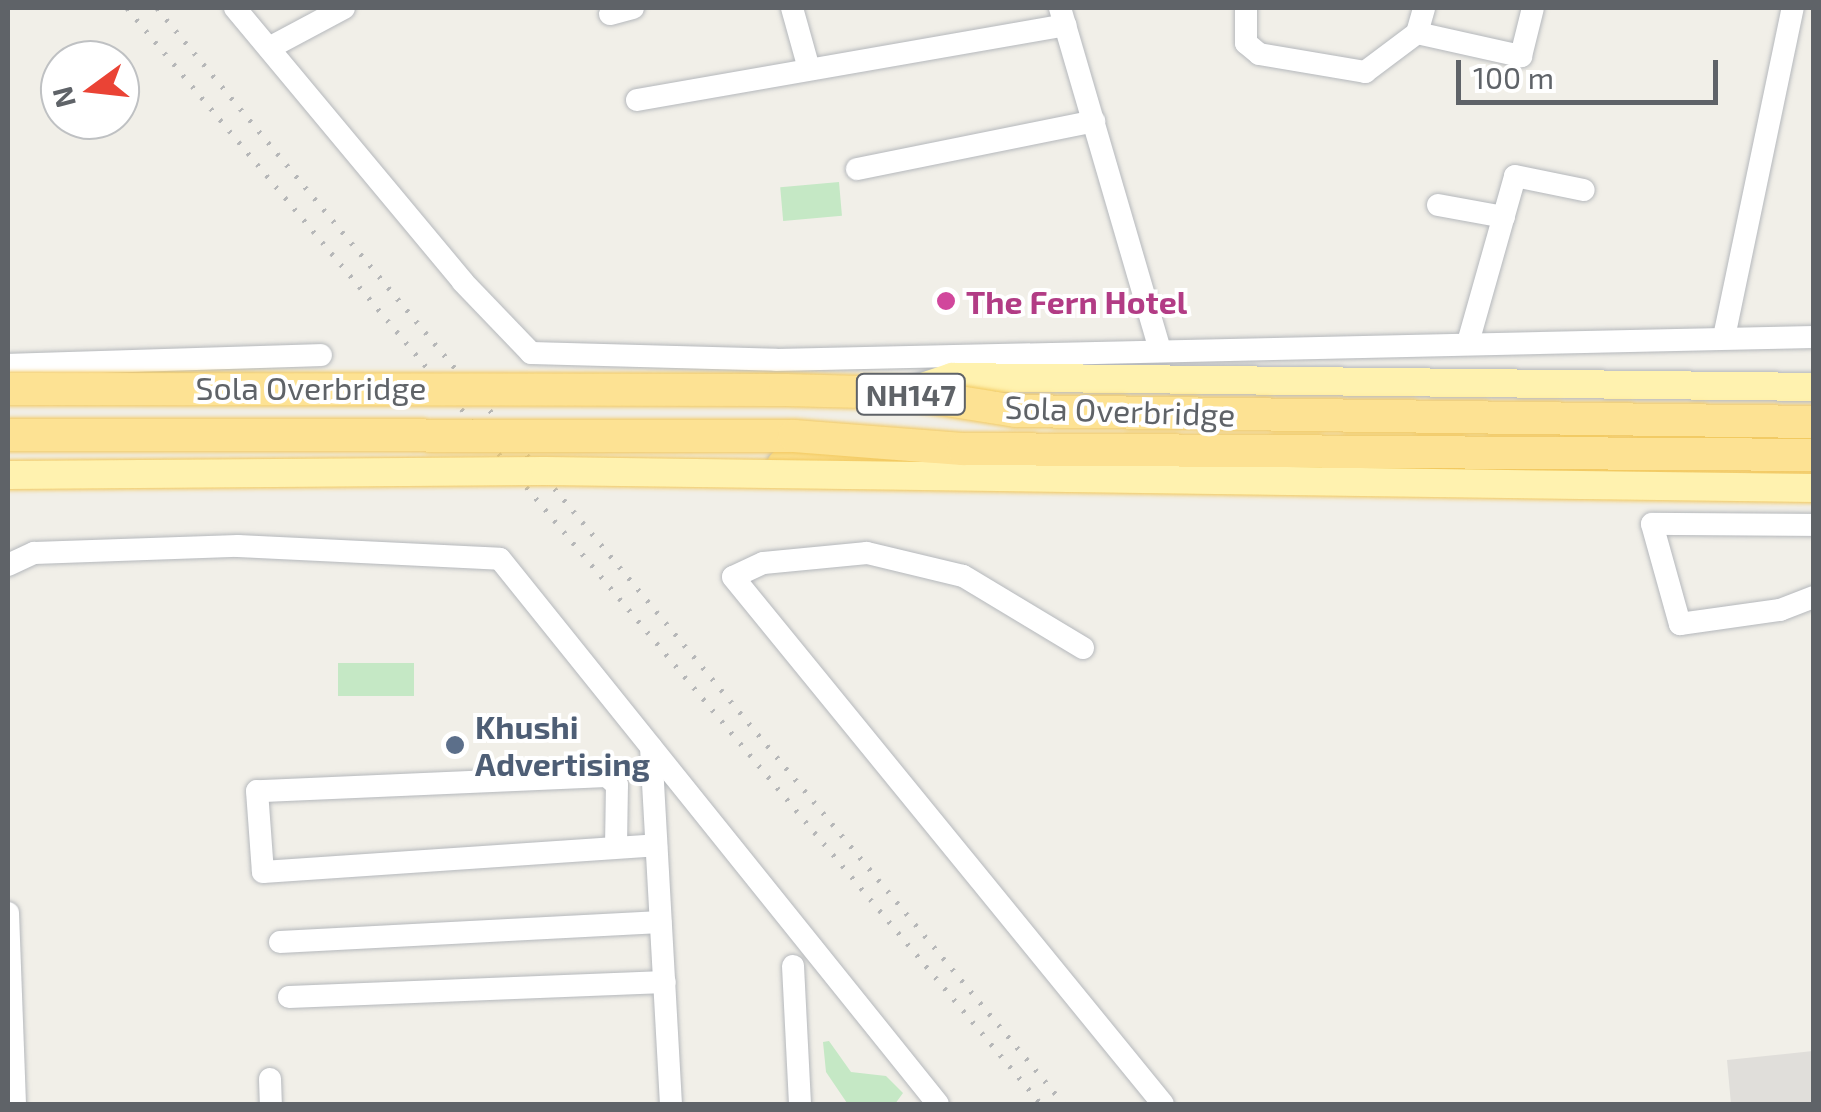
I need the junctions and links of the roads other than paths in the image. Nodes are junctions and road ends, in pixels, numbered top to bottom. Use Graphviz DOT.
graph roads {
  1 [pos="235,8"];
  2 [pos="344,8"];
  3 [pos="792,8"];
  4 [pos="1246,8"];
  5 [pos="1424,8"];
  6 [pos="1533,8"];
  7 [pos="1793,8"];
  8 [pos="1066,13"];
  9 [pos="1417,33"];
  10 [pos="269,48"];
  11 [pos="809,68"];
  12 [pos="637,100"];
  13 [pos="1094,120"];
  14 [pos="857,169"];
  15 [pos="1584,190"];
  16 [pos="1438,205"];
  17 [pos="1504,217"];
  18 [pos="1814,336"];
  19 [pos="1724,337"];
  20 [pos="1470,340"];
  21 [pos="1169,348"];
  22 [pos="321,355"];
  23 [pos="8,365"];
  24 [pos="1814,387"];
  25 [pos="8,389"];
  26 [pos="902,393"];
  27 [pos="1814,422"];
  28 [pos="8,435"];
  29 [pos="963,449"];
  30 [pos="1814,456"];
  31 [pos="8,474"];
  32 [pos="678,474"];
  33 [pos="1814,488"];
  34 [pos="1814,525"];
  35 [pos="8,564"];
  36 [pos="1814,597"];
  37 [pos="1083,648"];
  38 [pos="650,747"];
  39 [pos="656,844"];
  40 [pos="616,847"];
  41 [pos="8,912"];
  42 [pos="660,922"];
  43 [pos="280,942"];
  44 [pos="793,966"];
  45 [pos="665,982"];
  46 [pos="290,997"];
  47 [pos="270,1078"];
  48 [pos="16,1104"];
  49 [pos="271,1104"];
  50 [pos="671,1104"];
  51 [pos="800,1104"];
  52 [pos="938,1104"];
  53 [pos="1163,1104"];
  1 -- 10 [label="street"];
  2 -- 10 [label="street"];
  3 -- 11 [label="street"];
  4 -- 9 [label="street"];
  5 -- 9 [label="street"];
  6 -- 9 [label="street"];
  7 -- 19 [label="street"];
  8 -- 11 [label="street"];
  8 -- 13 [label="street"];
  8 -- 21 [label="street"];
  10 -- 21 [label="street"];
  11 -- 12 [label="street"];
  13 -- 14 [label="street"];
  13 -- 21 [label="street"];
  15 -- 17 [label="street"];
  16 -- 17 [label="street"];
  17 -- 20 [label="street"];
  18 -- 19 [label="street"];
  19 -- 20 [label="street"];
  20 -- 21 [label="street"];
  22 -- 23 [label="street"];
  24 -- 26 [label="main road"];
  25 -- 26 [label="highway, Sola Overbridge / NH147, bridge"];
  26 -- 27 [label="highway, Sola Overbridge / NH147, bridge"];
  28 -- 29 [label="highway, Sola Overbridge / NH147, bridge"];
  29 -- 30 [label="highway, Sola Overbridge / NH147, bridge"];
  29 -- 32 [label="highway, bridge"];
  31 -- 32 [label="main road, bridge"];
  32 -- 33 [label="main road, bridge"];
  34 -- 36 [label="street"];
  35 -- 38 [label="street"];
  37 -- 53 [label="street"];
  38 -- 39 [label="street"];
  38 -- 52 [label="street"];
  39 -- 40 [label="street"];
  39 -- 42 [label="street"];
  40 -- 40 [label="street"];
  41 -- 48 [label="street"];
  42 -- 43 [label="street"];
  42 -- 45 [label="street"];
  44 -- 51 [label="street"];
  45 -- 46 [label="street"];
  45 -- 50 [label="street"];
  47 -- 49 [label="street"];
}
